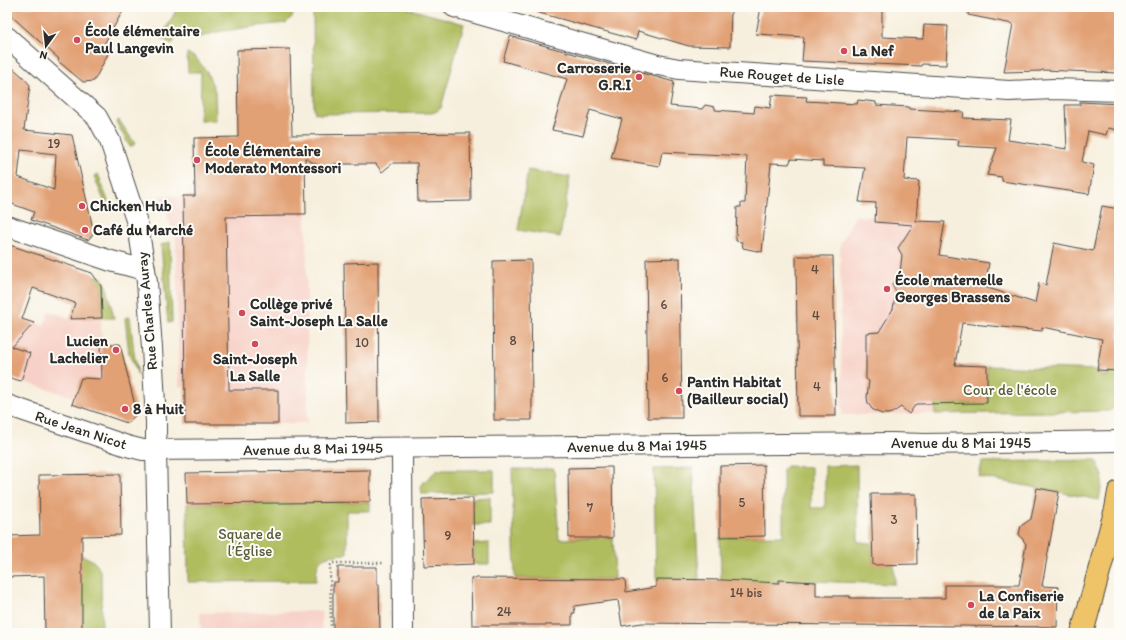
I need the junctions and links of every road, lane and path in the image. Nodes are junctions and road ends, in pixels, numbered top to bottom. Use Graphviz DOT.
graph roads {
  1 [pos="454,7"];
  2 [pos="7,37"];
  3 [pos="1119,91"];
  4 [pos="7,226"];
  5 [pos="145,270"];
  6 [pos="7,405"];
  7 [pos="1119,441"];
  8 [pos="402,448"];
  9 [pos="156,450"];
  10 [pos="1119,492"];
  11 [pos="403,563"];
  12 [pos="160,633"];
  13 [pos="329,633"];
  14 [pos="403,633"];
  15 [pos="1082,633"];
  1 -- 3 [label="street, Rue Rouget de Lisle"];
  2 -- 5 [label="street, Rue Charles Auray"];
  4 -- 5 [label="street"];
  5 -- 9 [label="street, Rue Charles Auray"];
  6 -- 9 [label="street, Rue Jean Nicot"];
  7 -- 8 [label="street, Avenue du 8 Mai 1945"];
  8 -- 9 [label="street, Avenue du 8 Mai 1945"];
  8 -- 11 [label="street"];
  9 -- 12 [label="street, Rue Charles Auray"];
  10 -- 15 [label="main road"];
  11 -- 13 [label="path"];
  11 -- 14 [label="street"];
}
